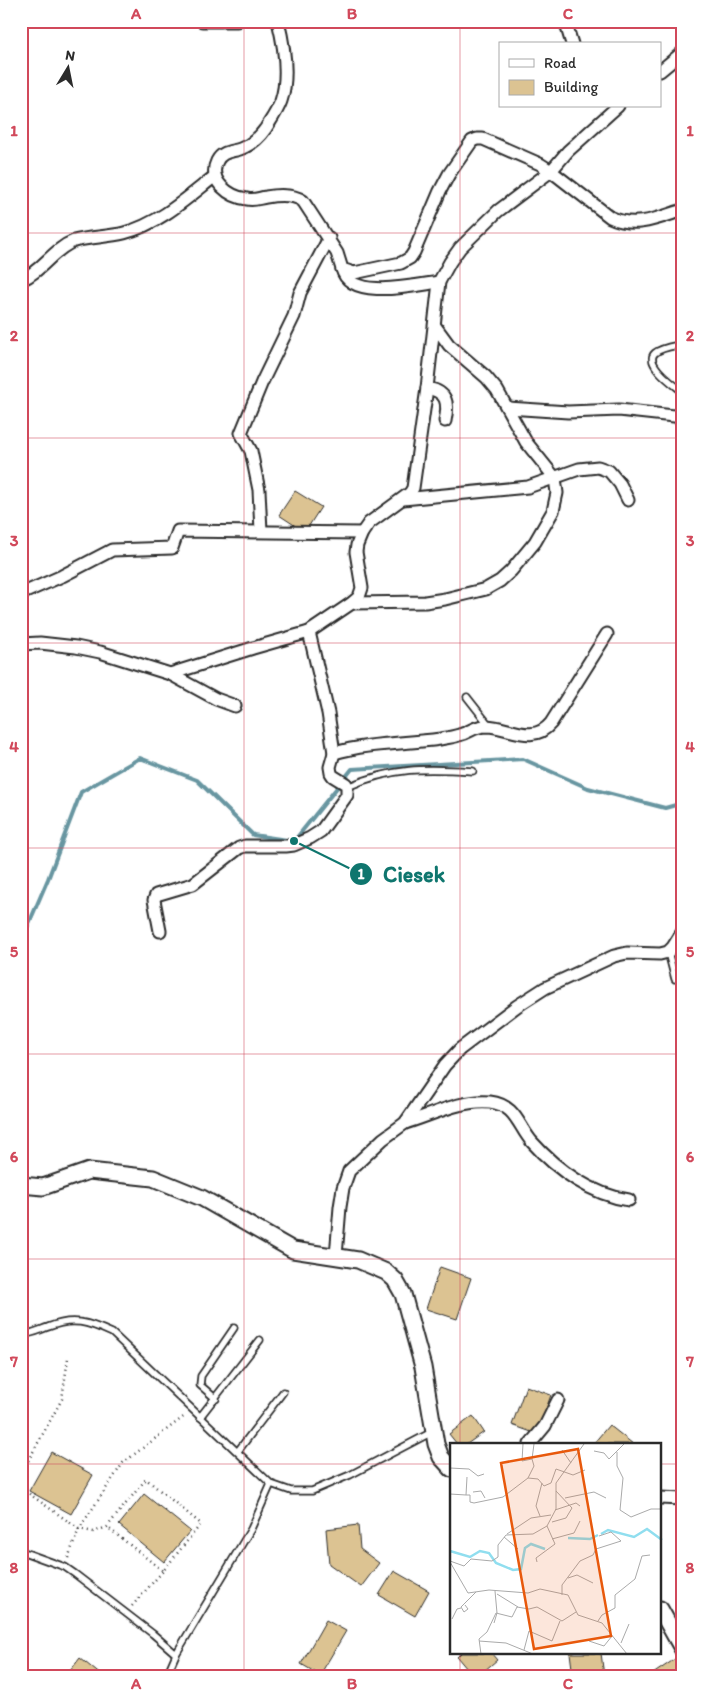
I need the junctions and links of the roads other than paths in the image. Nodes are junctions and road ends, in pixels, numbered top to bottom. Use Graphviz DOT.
graph roads {
  1 [pos="202,21"];
  2 [pos="237,21"];
  3 [pos="278,21"];
  4 [pos="565,21"];
  5 [pos="571,42"];
  6 [pos="683,52"];
  7 [pos="662,70"];
  8 [pos="616,108"];
  9 [pos="551,171"];
  10 [pos="215,176"];
  11 [pos="683,210"];
  12 [pos="328,236"];
  13 [pos="342,269"];
  14 [pos="21,280"];
  15 [pos="439,282"];
  16 [pos="435,326"];
  17 [pos="683,344"];
  18 [pos="428,388"];
  19 [pos="683,392"];
  20 [pos="508,408"];
  21 [pos="683,418"];
  22 [pos="445,421"];
  23 [pos="555,478"];
  24 [pos="401,499"];
  25 [pos="628,500"];
  26 [pos="261,531"];
  27 [pos="362,533"];
  28 [pos="21,594"];
  29 [pos="352,603"];
  30 [pos="309,632"];
  31 [pos="607,634"];
  32 [pos="21,644"];
  33 [pos="170,674"];
  34 [pos="467,697"];
  35 [pos="236,706"];
  36 [pos="490,726"];
  37 [pos="334,753"];
  38 [pos="473,771"];
  39 [pos="347,785"];
  40 [pos="160,931"];
  41 [pos="683,931"];
  42 [pos="668,952"];
  43 [pos="675,979"];
  44 [pos="405,1123"];
  45 [pos="21,1185"];
  46 [pos="629,1200"];
  47 [pos="336,1256"];
  48 [pos="234,1328"];
  49 [pos="21,1334"];
  50 [pos="260,1340"];
  51 [pos="283,1392"];
  52 [pos="216,1399"];
  53 [pos="558,1400"];
  54 [pos="200,1417"];
  55 [pos="434,1430"];
  56 [pos="531,1443"];
  57 [pos="238,1451"];
  58 [pos="450,1467"];
  59 [pos="271,1484"];
  60 [pos="662,1498"];
  61 [pos="683,1499"];
  62 [pos="21,1551"];
  63 [pos="662,1613"];
  64 [pos="683,1650"];
  65 [pos="176,1654"];
  66 [pos="169,1670"];
  1 -- 2 [label="street"];
  3 -- 10 [label="street"];
  4 -- 5 [label="street"];
  6 -- 7 [label="street"];
  8 -- 9 [label="street"];
  9 -- 11 [label="street"];
  9 -- 13 [label="street"];
  9 -- 15 [label="street"];
  10 -- 12 [label="street"];
  10 -- 14 [label="street"];
  12 -- 13 [label="street"];
  12 -- 26 [label="street"];
  13 -- 15 [label="street"];
  15 -- 16 [label="street"];
  16 -- 18 [label="street"];
  16 -- 20 [label="street"];
  17 -- 19 [label="lane"];
  18 -- 22 [label="street"];
  18 -- 24 [label="street"];
  20 -- 21 [label="street"];
  20 -- 23 [label="street"];
  23 -- 24 [label="street"];
  23 -- 25 [label="street"];
  23 -- 29 [label="street"];
  24 -- 27 [label="street"];
  26 -- 27 [label="street"];
  26 -- 28 [label="street"];
  27 -- 29 [label="street"];
  29 -- 30 [label="street"];
  30 -- 33 [label="street"];
  30 -- 37 [label="street"];
  31 -- 36 [label="street"];
  32 -- 33 [label="street"];
  33 -- 35 [label="street"];
  34 -- 36 [label="lane"];
  36 -- 37 [label="street"];
  37 -- 39 [label="street"];
  38 -- 39 [label="lane"];
  39 -- 40 [label="street"];
  41 -- 42 [label="street"];
  42 -- 43 [label="lane"];
  42 -- 44 [label="street"];
  44 -- 46 [label="street"];
  44 -- 47 [label="street"];
  45 -- 47 [label="street"];
  47 -- 55 [label="street"];
  48 -- 52 [label="lane"];
  49 -- 54 [label="lane"];
  50 -- 52 [label="lane"];
  51 -- 57 [label="lane"];
  52 -- 54 [label="lane"];
  53 -- 56 [label="street"];
  54 -- 57 [label="lane"];
  55 -- 58 [label="street"];
  55 -- 59 [label="lane"];
  57 -- 59 [label="lane"];
  59 -- 65 [label="lane"];
  60 -- 61 [label="street"];
  62 -- 65 [label="lane"];
  63 -- 64 [label="street"];
  65 -- 66 [label="lane"];
}
